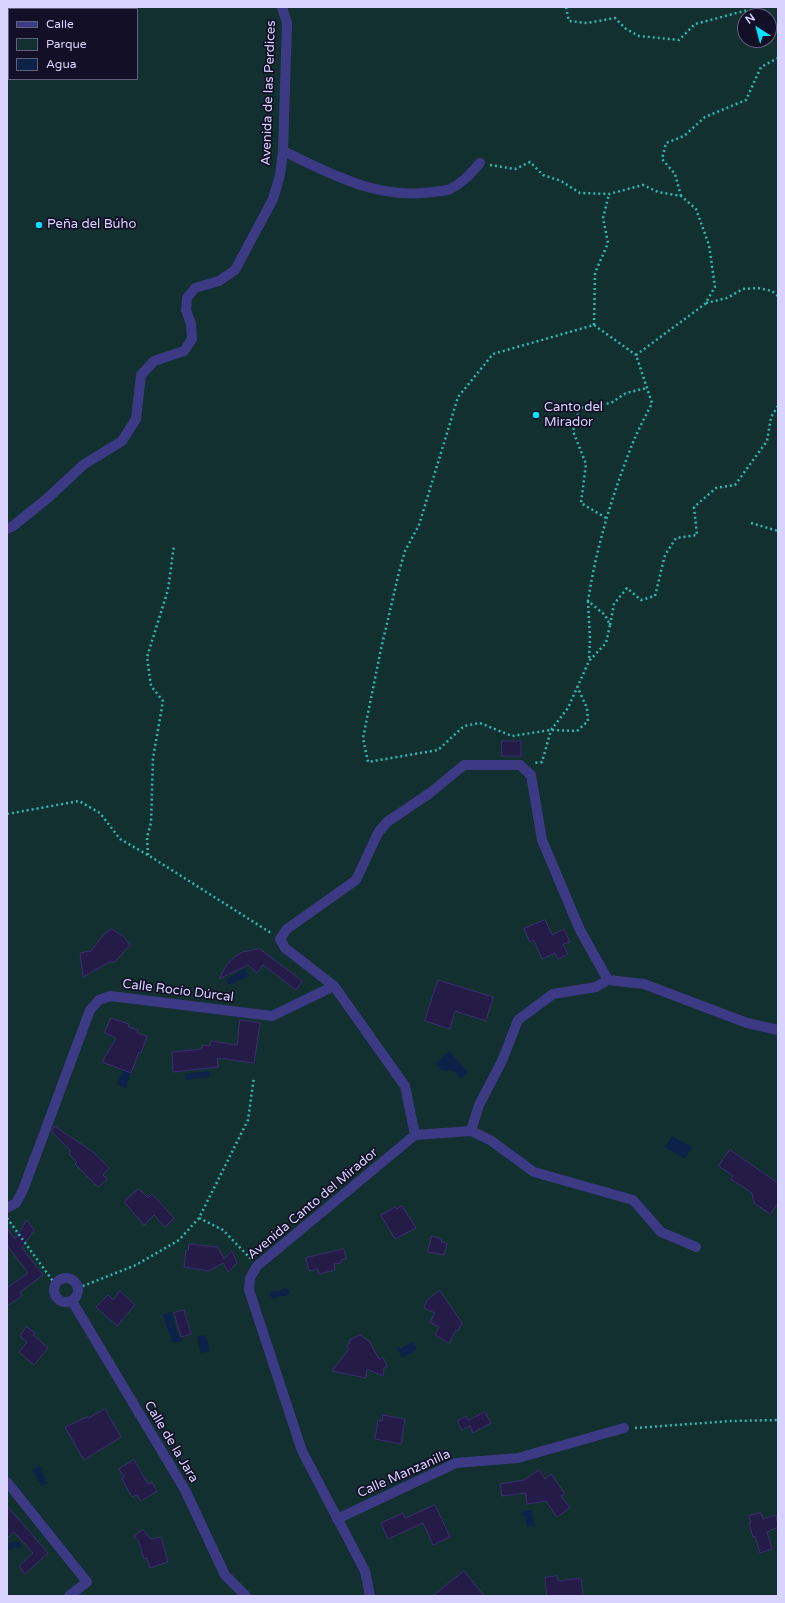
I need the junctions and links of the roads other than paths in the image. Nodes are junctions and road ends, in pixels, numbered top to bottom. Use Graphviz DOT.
graph roads {
  1 [pos="282,7"];
  2 [pos="282,151"];
  3 [pos="480,163"];
  4 [pos="7,529"];
  5 [pos="608,980"];
  6 [pos="334,986"];
  7 [pos="778,1030"];
  8 [pos="471,1131"];
  9 [pos="415,1135"];
  10 [pos="7,1208"];
  11 [pos="696,1247"];
  12 [pos="72,1301"];
  13 [pos="624,1428"];
  14 [pos="7,1482"];
  15 [pos="337,1520"];
  16 [pos="69,1596"];
  17 [pos="246,1596"];
  18 [pos="370,1596"];
  1 -- 2 [label="street, Avenida de las Perdices"];
  2 -- 3 [label="street"];
  2 -- 4 [label="street, Avenida de las Perdices"];
  5 -- 6 [label="street"];
  5 -- 7 [label="street"];
  5 -- 8 [label="street"];
  6 -- 9 [label="street"];
  6 -- 10 [label="street, Calle Rocío Dúrcal"];
  8 -- 9 [label="street"];
  8 -- 11 [label="street"];
  9 -- 15 [label="street, Avenida Canto del Mirador"];
  12 -- 12 [label="street"];
  12 -- 17 [label="street, Calle de la Jara"];
  13 -- 15 [label="street, Calle Manzanilla"];
  14 -- 16 [label="street"];
  15 -- 18 [label="street, Avenida Canto del Mirador"];
}
